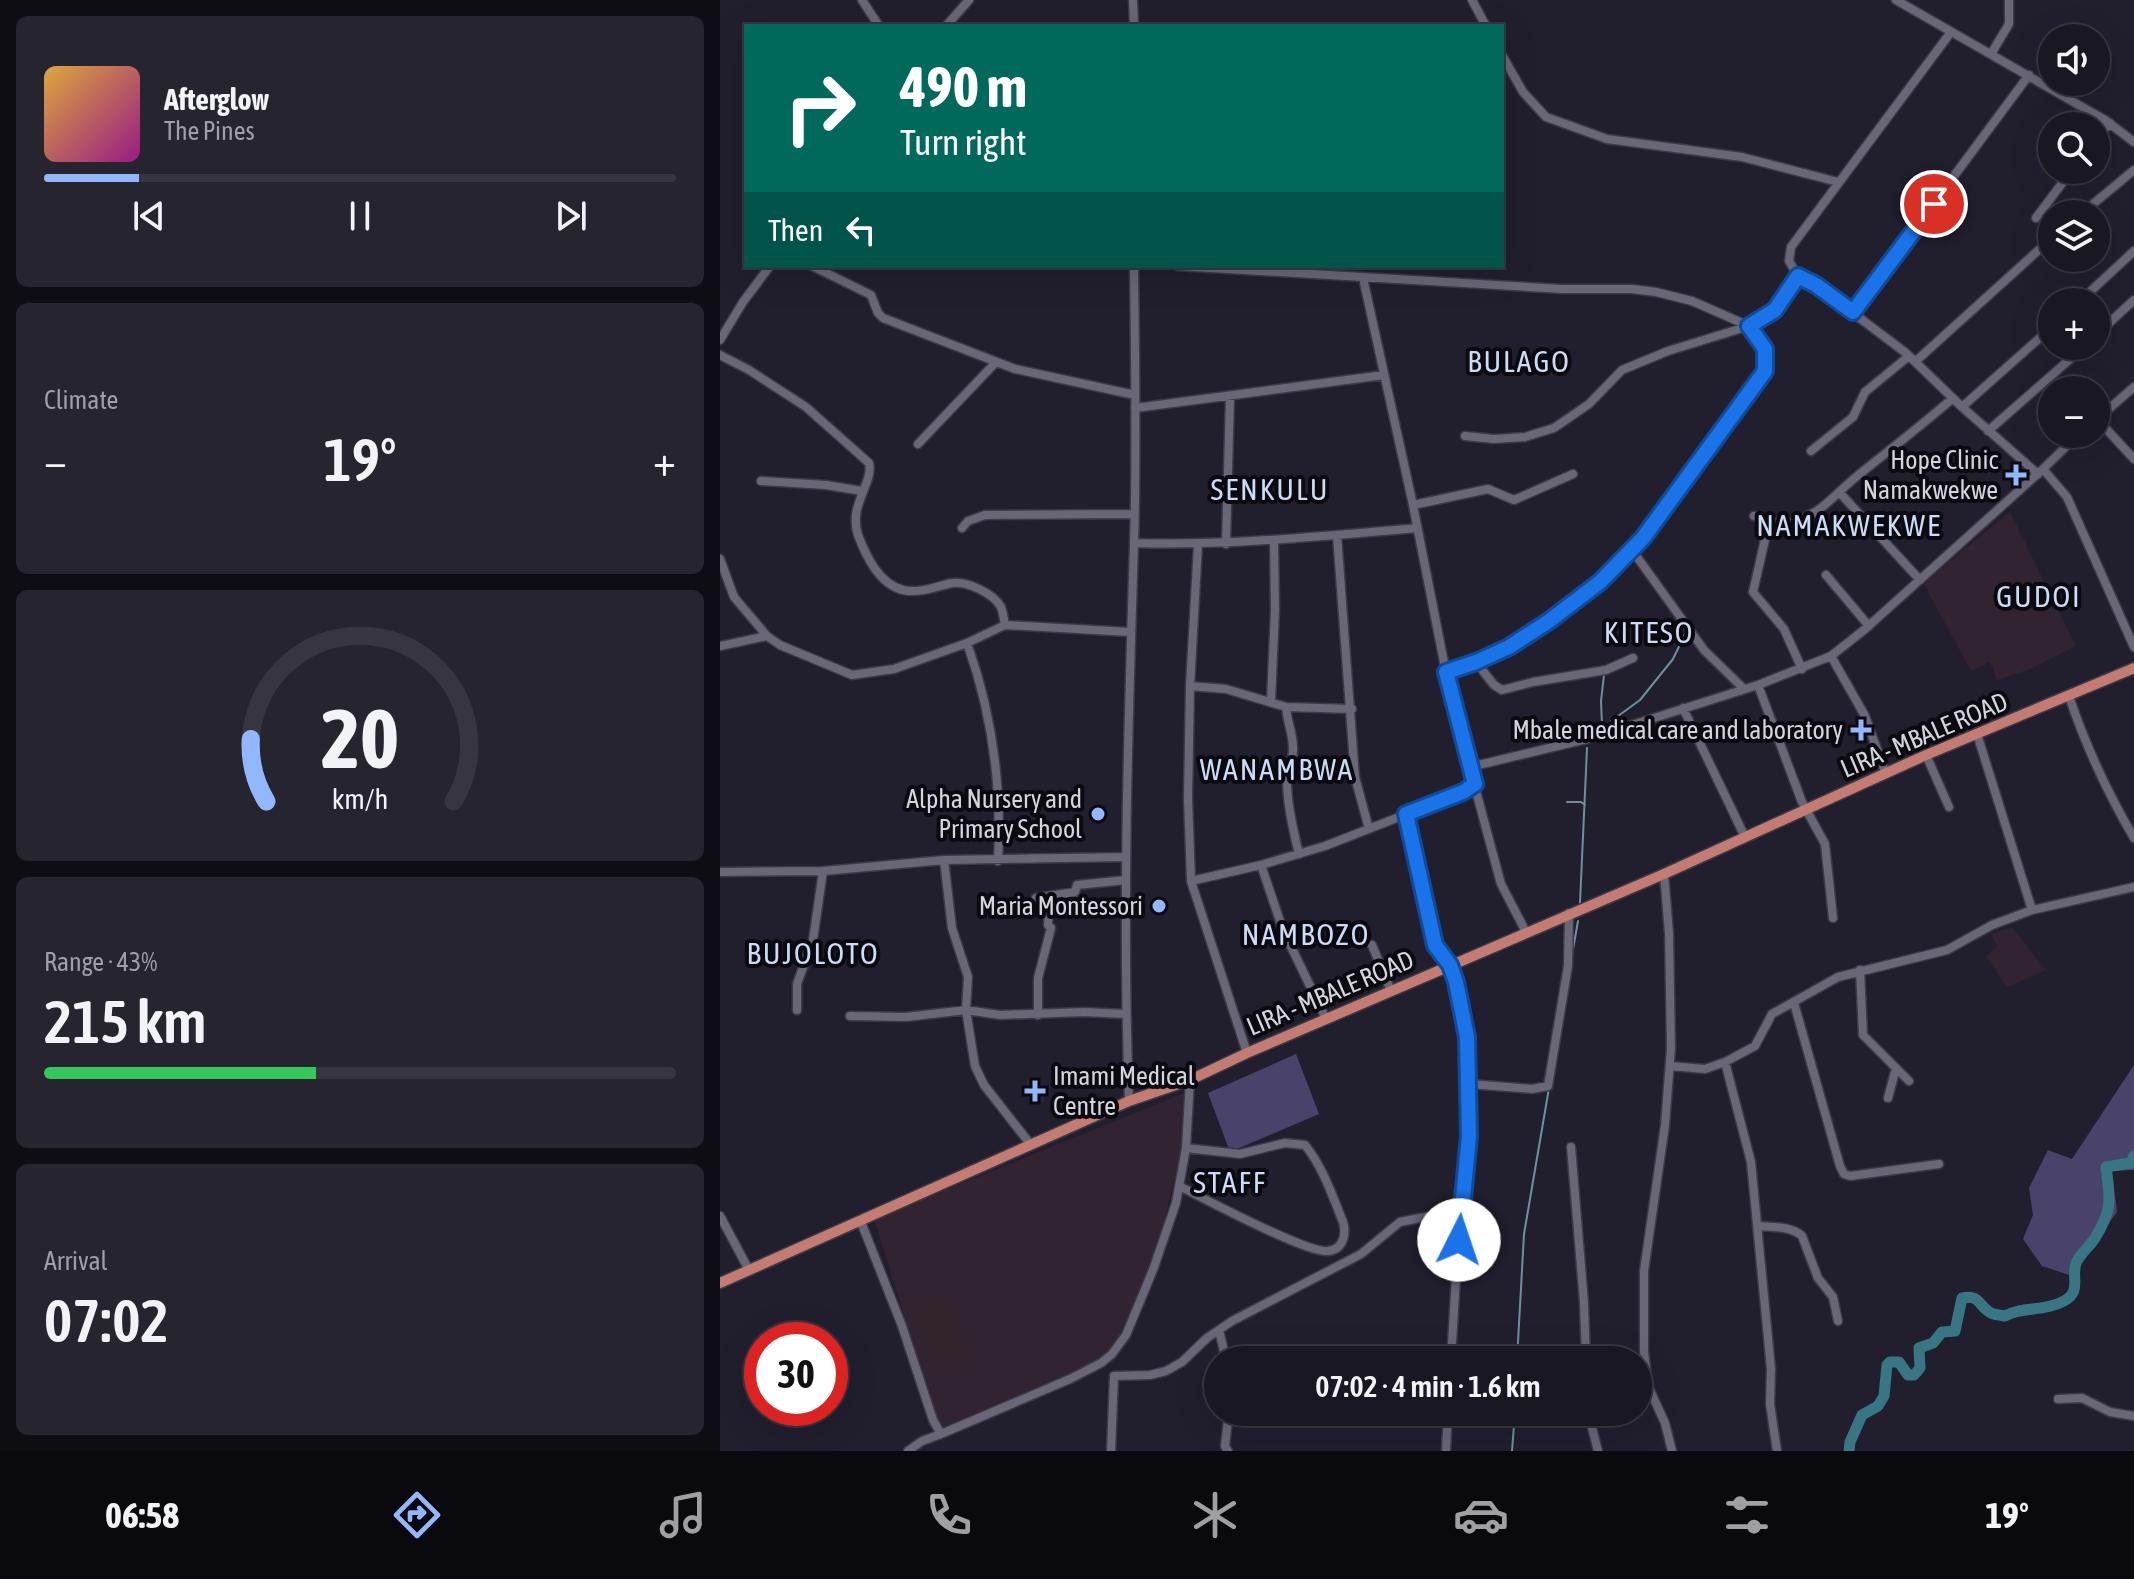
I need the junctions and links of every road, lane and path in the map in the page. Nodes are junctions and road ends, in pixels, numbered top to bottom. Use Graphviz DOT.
graph roads {
  1 [pos="862,0"];
  2 [pos="969,0"];
  3 [pos="1133,0"];
  4 [pos="1472,0"];
  5 [pos="1896,0"];
  6 [pos="2009,0"];
  7 [pos="878,24"];
  8 [pos="948,24"];
  9 [pos="1134,24"];
  10 [pos="1485,24"];
  11 [pos="1951,32"];
  12 [pos="1991,54"];
  13 [pos="1504,59"];
  14 [pos="2029,75"];
  15 [pos="2091,112"];
  16 [pos="2110,123"];
  17 [pos="2134,142"];
  18 [pos="2134,170"];
  19 [pos="1838,182"];
  20 [pos="2062,184"];
  21 [pos="2098,200"];
  22 [pos="2036,218"];
  23 [pos="2038,250"];
  24 [pos="2134,251"];
  25 [pos="768,268"];
  26 [pos="816,268"];
  27 [pos="1134,268"];
  28 [pos="1209,268"];
  29 [pos="1798,276"];
  30 [pos="1363,278"];
  31 [pos="2094,288"];
  32 [pos="2134,300"];
  33 [pos="1853,312"];
  34 [pos="2110,322"];
  35 [pos="1749,326"];
  36 [pos="2038,339"];
  37 [pos="720,340"];
  38 [pos="720,355"];
  39 [pos="1913,358"];
  40 [pos="2069,360"];
  41 [pos="996,362"];
  42 [pos="1384,375"];
  43 [pos="2134,387"];
  44 [pos="1135,395"];
  45 [pos="1230,397"];
  46 [pos="1953,398"];
  47 [pos="1962,407"];
  48 [pos="1135,408"];
  49 [pos="2110,408"];
  50 [pos="1988,431"];
  51 [pos="2110,433"];
  52 [pos="1465,436"];
  53 [pos="918,444"];
  54 [pos="2064,448"];
  55 [pos="1811,451"];
  56 [pos="2134,459"];
  57 [pos="2040,471"];
  58 [pos="1573,474"];
  59 [pos="761,481"];
  60 [pos="862,491"];
  61 [pos="1839,492"];
  62 [pos="1413,505"];
  63 [pos="1134,514"];
  64 [pos="1754,516"];
  65 [pos="1769,522"];
  66 [pos="962,528"];
  67 [pos="1417,528"];
  68 [pos="1337,535"];
  69 [pos="1274,541"];
  70 [pos="1134,543"];
  71 [pos="1226,544"];
  72 [pos="1198,545"];
  73 [pos="1632,550"];
  74 [pos="720,559"];
  75 [pos="1826,575"];
  76 [pos="1920,580"];
  77 [pos="1005,625"];
  78 [pos="1869,626"];
  79 [pos="1130,632"];
  80 [pos="767,636"];
  81 [pos="967,643"];
  82 [pos="720,646"];
  83 [pos="2134,647"];
  84 [pos="1831,656"];
  85 [pos="1633,658"];
  86 [pos="1476,662"];
  87 [pos="2134,668"];
  88 [pos="1802,669"];
  89 [pos="1446,672"];
  90 [pos="1758,685"];
  91 [pos="1190,686"];
  92 [pos="1744,689"];
  93 [pos="2069,696"];
  94 [pos="1271,701"];
  95 [pos="1286,707"];
  96 [pos="1683,708"];
  97 [pos="1352,709"];
  98 [pos="1977,734"];
  99 [pos="1926,755"];
  100 [pos="1470,767"];
  101 [pos="1886,774"];
  102 [pos="1475,784"];
  103 [pos="1463,792"];
  104 [pos="1479,800"];
  105 [pos="1949,807"];
  106 [pos="1806,810"];
  107 [pos="1406,814"];
  108 [pos="1369,829"];
  109 [pos="1745,837"];
  110 [pos="2134,838"];
  111 [pos="1299,854"];
  112 [pos="1126,857"];
  113 [pos="944,860"];
  114 [pos="998,861"];
  115 [pos="1261,865"];
  116 [pos="823,871"];
  117 [pos="720,872"];
  118 [pos="1664,874"];
  119 [pos="1126,880"];
  120 [pos="1191,881"];
  121 [pos="2134,887"];
  122 [pos="1060,895"];
  123 [pos="1036,898"];
  124 [pos="2032,910"];
  125 [pos="1569,913"];
  126 [pos="1833,918"];
  127 [pos="1526,932"];
  128 [pos="1372,945"];
  129 [pos="1450,965"];
  130 [pos="1860,970"];
  131 [pos="1391,991"];
  132 [pos="1794,1003"];
  133 [pos="797,1010"];
  134 [pos="966,1010"];
  135 [pos="1125,1014"];
  136 [pos="1038,1015"];
  137 [pos="850,1016"];
  138 [pos="1326,1019"];
  139 [pos="1247,1053"];
  140 [pos="1725,1062"];
  141 [pos="1670,1066"];
  142 [pos="1896,1068"];
  143 [pos="1190,1080"];
  144 [pos="1909,1081"];
  145 [pos="1470,1084"];
  146 [pos="1888,1098"];
  147 [pos="1129,1101"];
  148 [pos="1031,1145"];
  149 [pos="1571,1147"];
  150 [pos="1186,1148"];
  151 [pos="1939,1164"];
  152 [pos="1181,1187"];
  153 [pos="1460,1210"];
  154 [pos="720,1216"];
  155 [pos="861,1222"];
  156 [pos="1759,1226"];
  157 [pos="749,1270"];
  158 [pos="720,1283"];
  159 [pos="1838,1321"];
  160 [pos="1219,1330"];
  161 [pos="1223,1346"];
  162 [pos="1452,1346"];
  163 [pos="1585,1346"];
  164 [pos="1644,1346"];
  165 [pos="1652,1399"];
  166 [pos="2058,1399"];
  167 [pos="2134,1416"];
  168 [pos="1227,1426"];
  169 [pos="1447,1426"];
  170 [pos="1592,1426"];
  171 [pos="941,1434"];
  172 [pos="1225,1449"];
  173 [pos="908,1451"];
  174 [pos="1111,1451"];
  175 [pos="1446,1451"];
  176 [pos="1598,1451"];
  177 [pos="1672,1451"];
  178 [pos="1777,1451"];
  1 -- 7 [label="street"];
  2 -- 8 [label="street"];
  3 -- 9 [label="street"];
  4 -- 10 [label="street"];
  5 -- 11 [label="street"];
  6 -- 12 [label="street"];
  11 -- 12 [label="street"];
  11 -- 19 [label="street"];
  12 -- 14 [label="street"];
  13 -- 19 [label="street"];
  14 -- 15 [label="street"];
  14 -- 33 [label="street"];
  16 -- 17 [label="street"];
  18 -- 21 [label="street"];
  19 -- 29 [label="street"];
  20 -- 22 [label="street"];
  23 -- 39 [label="street"];
  24 -- 31 [label="street"];
  25 -- 37 [label="street"];
  26 -- 41 [label="street"];
  27 -- 44 [label="street"];
  28 -- 30 [label="street"];
  29 -- 33 [label="street"];
  29 -- 35 [label="street"];
  30 -- 35 [label="street"];
  30 -- 42 [label="street"];
  32 -- 34 [label="street"];
  33 -- 39 [label="street"];
  35 -- 52 [label="street"];
  35 -- 73 [label="street"];
  36 -- 47 [label="street"];
  38 -- 60 [label="street"];
  39 -- 46 [label="street"];
  39 -- 55 [label="street"];
  40 -- 50 [label="street"];
  41 -- 44 [label="street"];
  41 -- 53 [label="street"];
  42 -- 45 [label="street"];
  42 -- 62 [label="street"];
  43 -- 49 [label="street"];
  44 -- 48 [label="street"];
  45 -- 48 [label="street"];
  45 -- 71 [label="street"];
  46 -- 47 [label="street"];
  46 -- 61 [label="street"];
  47 -- 50 [label="street"];
  48 -- 63 [label="street"];
  50 -- 57 [label="street"];
  51 -- 56 [label="street"];
  54 -- 57 [label="street"];
  57 -- 76 [label="street"];
  57 -- 83 [label="street"];
  58 -- 62 [label="street"];
  59 -- 60 [label="street"];
  60 -- 77 [label="street"];
  61 -- 65 [label="street"];
  61 -- 76 [label="street"];
  62 -- 67 [label="street"];
  63 -- 66 [label="street"];
  63 -- 70 [label="street"];
  64 -- 65 [label="street"];
  65 -- 88 [label="street"];
  67 -- 68 [label="street"];
  67 -- 89 [label="street"];
  68 -- 69 [label="street"];
  68 -- 97 [label="street"];
  69 -- 71 [label="street"];
  69 -- 94 [label="street"];
  70 -- 72 [label="street"];
  70 -- 79 [label="street"];
  71 -- 72 [label="street"];
  72 -- 91 [label="street"];
  73 -- 86 [label="street"];
  73 -- 92 [label="street"];
  74 -- 80 [label="street"];
  75 -- 78 [label="street"];
  76 -- 78 [label="street"];
  77 -- 79 [label="street"];
  77 -- 81 [label="street"];
  78 -- 84 [label="street"];
  79 -- 112 [label="street"];
  80 -- 81 [label="street"];
  80 -- 82 [label="street"];
  81 -- 114 [label="street"];
  84 -- 88 [label="street"];
  84 -- 101 [label="street"];
  85 -- 86 [label="street"];
  86 -- 89 [label="street"];
  87 -- 93 [label="main road, LIRA - MBALE ROAD"];
  88 -- 90 [label="street"];
  89 -- 100 [label="street"];
  90 -- 92 [label="street"];
  90 -- 106 [label="street"];
  91 -- 94 [label="street"];
  91 -- 120 [label="street"];
  92 -- 96 [label="street"];
  93 -- 98 [label="main road, LIRA - MBALE ROAD"];
  93 -- 110 [label="street"];
  94 -- 95 [label="street"];
  95 -- 97 [label="street"];
  95 -- 111 [label="street"];
  96 -- 100 [label="street"];
  96 -- 109 [label="street"];
  97 -- 108 [label="street"];
  98 -- 99 [label="main road, LIRA - MBALE ROAD"];
  98 -- 124 [label="street"];
  99 -- 101 [label="main road, LIRA - MBALE ROAD"];
  99 -- 105 [label="street"];
  100 -- 102 [label="street"];
  101 -- 106 [label="main road, LIRA - MBALE ROAD"];
  102 -- 103 [label="street"];
  102 -- 104 [label="street"];
  103 -- 104 [label="street"];
  103 -- 107 [label="street"];
  104 -- 127 [label="street"];
  106 -- 109 [label="main road, LIRA - MBALE ROAD"];
  106 -- 126 [label="street"];
  107 -- 108 [label="street"];
  107 -- 129 [label="street"];
  108 -- 111 [label="street"];
  109 -- 118 [label="main road, LIRA - MBALE ROAD"];
  111 -- 115 [label="street"];
  112 -- 114 [label="street"];
  112 -- 119 [label="street"];
  113 -- 114 [label="street"];
  113 -- 116 [label="street"];
  113 -- 134 [label="street"];
  115 -- 120 [label="street"];
  115 -- 138 [label="street"];
  116 -- 117 [label="street"];
  116 -- 133 [label="street"];
  118 -- 125 [label="main road, LIRA - MBALE ROAD"];
  118 -- 141 [label="street"];
  119 -- 122 [label="street"];
  119 -- 135 [label="street"];
  120 -- 139 [label="street"];
  121 -- 124 [label="street"];
  122 -- 123 [label="street"];
  122 -- 136 [label="street"];
  124 -- 130 [label="street"];
  125 -- 127 [label="main road, LIRA - MBALE ROAD"];
  125 -- 145 [label="street"];
  127 -- 129 [label="main road, LIRA - MBALE ROAD"];
  128 -- 131 [label="street"];
  129 -- 131 [label="main road, LIRA - MBALE ROAD"];
  129 -- 145 [label="street"];
  130 -- 132 [label="street"];
  130 -- 142 [label="street"];
  131 -- 138 [label="main road, LIRA - MBALE ROAD"];
  132 -- 140 [label="street"];
  132 -- 151 [label="street"];
  134 -- 136 [label="street"];
  134 -- 137 [label="street"];
  134 -- 148 [label="street"];
  135 -- 136 [label="street"];
  135 -- 147 [label="street"];
  138 -- 139 [label="main road, LIRA - MBALE ROAD"];
  139 -- 143 [label="main road, LIRA - MBALE ROAD"];
  140 -- 141 [label="street"];
  140 -- 156 [label="street"];
  141 -- 164 [label="street"];
  142 -- 144 [label="street"];
  142 -- 146 [label="street"];
  143 -- 147 [label="main road, LIRA - MBALE ROAD"];
  143 -- 150 [label="street"];
  145 -- 153 [label="street"];
  147 -- 148 [label="main road, LIRA - MBALE ROAD"];
  148 -- 155 [label="main road, LIRA - MBALE ROAD"];
  149 -- 163 [label="street"];
  150 -- 152 [label="street"];
  150 -- 152 [label="street"];
  152 -- 171 [label="street"];
  153 -- 160 [label="street"];
  153 -- 162 [label="street"];
  154 -- 157 [label="street"];
  155 -- 157 [label="main road, LIRA - MBALE ROAD"];
  155 -- 171 [label="street"];
  156 -- 159 [label="street"];
  156 -- 178 [label="street"];
  157 -- 158 [label="main road, LIRA - MBALE ROAD"];
  160 -- 161 [label="street"];
  160 -- 174 [label="street"];
  165 -- 177 [label="street"];
  166 -- 167 [label="street"];
  168 -- 172 [label="street"];
  169 -- 175 [label="street"];
  170 -- 176 [label="street"];
  171 -- 173 [label="street"];
}
